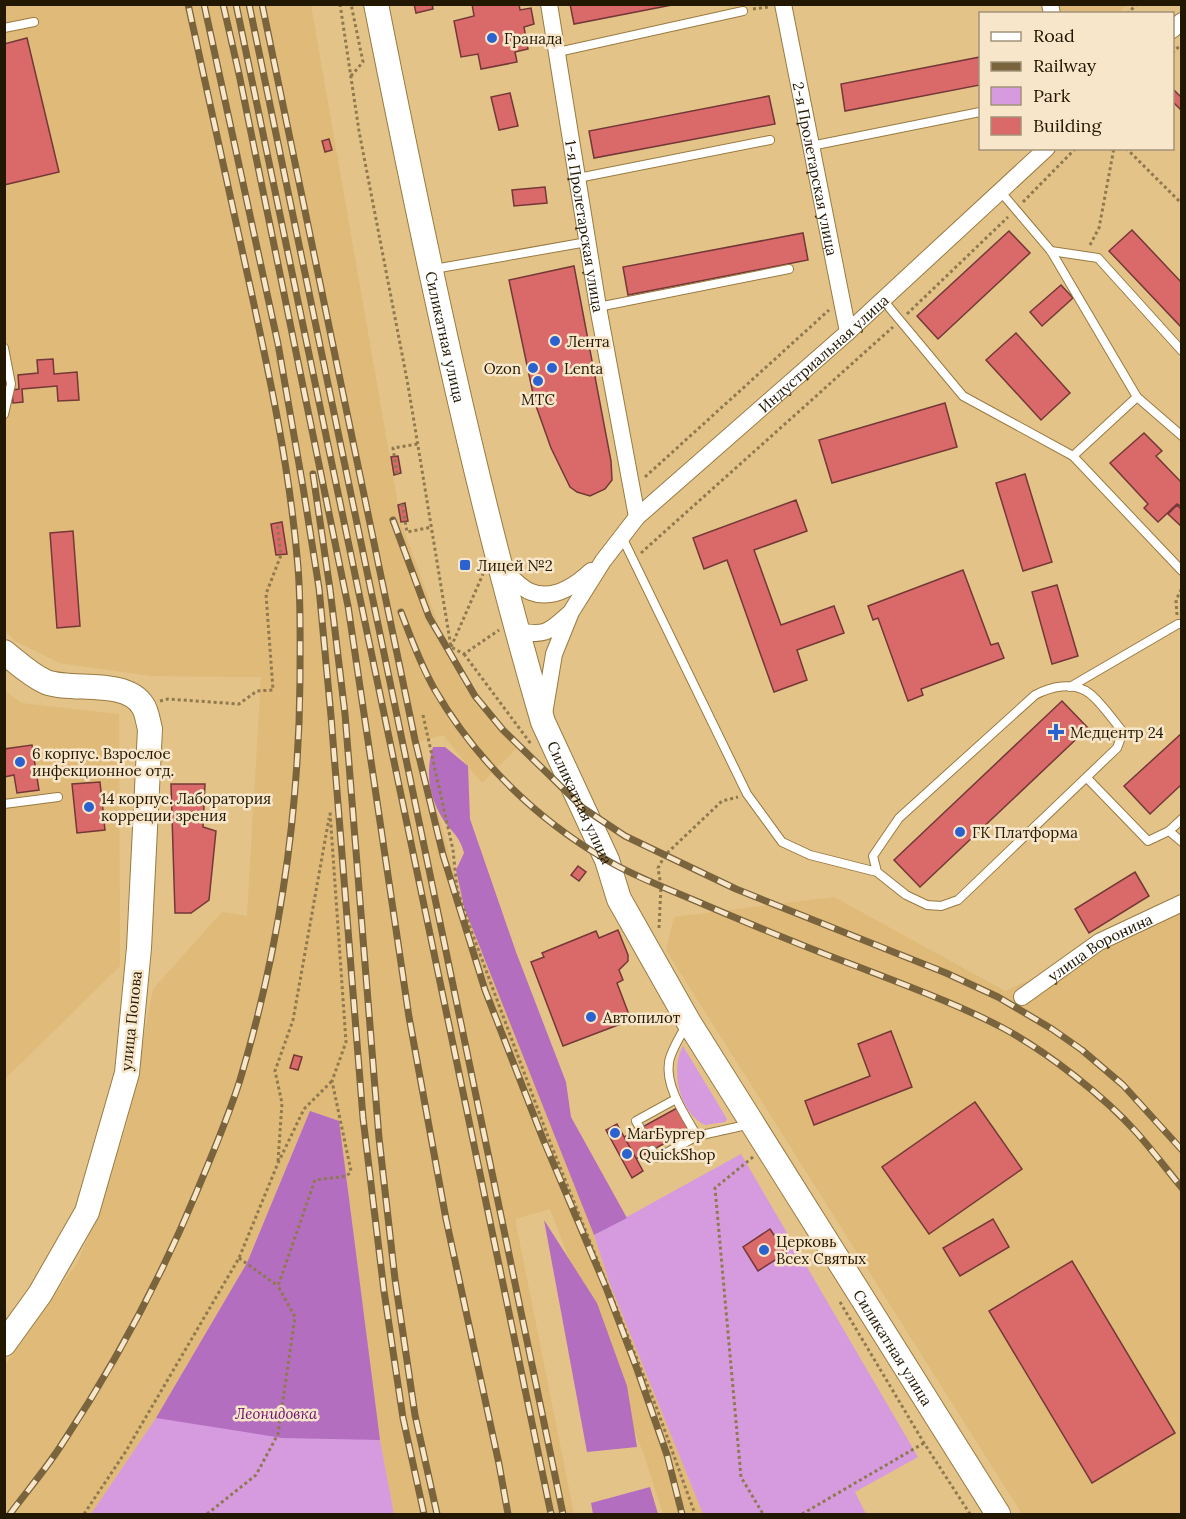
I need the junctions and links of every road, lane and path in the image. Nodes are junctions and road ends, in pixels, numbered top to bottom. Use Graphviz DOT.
graph roads {
  1 [pos="340,4"];
  2 [pos="351,4"];
  3 [pos="376,4"];
  4 [pos="549,4"];
  5 [pos="779,5"];
  6 [pos="743,11"];
  7 [pos="34,22"];
  8 [pos="4,28"];
  9 [pos="558,52"];
  10 [pos="351,76"];
  11 [pos="979,111"];
  12 [pos="770,140"];
  13 [pos="811,146"];
  14 [pos="1045,150"];
  15 [pos="1075,150"];
  16 [pos="1113,150"];
  17 [pos="1128,150"];
  18 [pos="578,178"];
  19 [pos="1000,192"];
  20 [pos="1182,204"];
  21 [pos="1016,208"];
  22 [pos="587,242"];
  23 [pos="1052,250"];
  24 [pos="1084,256"];
  25 [pos="789,269"];
  26 [pos="431,270"];
  27 [pos="841,299"];
  28 [pos="883,300"];
  29 [pos="598,306"];
  30 [pos="899,321"];
  31 [pos="848,332"];
  32 [pos="4,348"];
  33 [pos="1182,351"];
  34 [pos="1137,397"];
  35 [pos="4,414"];
  36 [pos="1182,436"];
  37 [pos="418,444"];
  38 [pos="1073,456"];
  39 [pos="397,474"];
  40 [pos="631,490"];
  41 [pos="402,504"];
  42 [pos="638,517"];
  43 [pos="277,523"];
  44 [pos="432,527"];
  45 [pos="622,537"];
  46 [pos="633,560"];
  47 [pos="603,561"];
  48 [pos="1182,571"];
  49 [pos="493,572"];
  50 [pos="1182,588"];
  51 [pos="571,612"];
  52 [pos="1180,624"];
  53 [pos="509,630"];
  54 [pos="451,647"];
  55 [pos="4,652"];
  56 [pos="1070,687"];
  57 [pos="143,706"];
  58 [pos="423,715"];
  59 [pos="543,722"];
  60 [pos="1087,778"];
  61 [pos="747,794"];
  62 [pos="58,798"];
  63 [pos="4,804"];
  64 [pos="1182,819"];
  65 [pos="1169,831"];
  66 [pos="1182,842"];
  67 [pos="877,872"];
  68 [pos="1182,903"];
  69 [pos="658,932"];
  70 [pos="1022,997"];
  71 [pos="688,1021"];
  72 [pos="332,1081"];
  73 [pos="676,1099"];
  74 [pos="753,1124"];
  75 [pos="640,1128"];
  76 [pos="697,1136"];
  77 [pos="767,1146"];
  78 [pos="652,1150"];
  79 [pos="278,1163"];
  80 [pos="239,1258"];
  81 [pos="278,1286"];
  82 [pos="4,1344"];
  83 [pos="84,1515"];
  84 [pos="207,1515"];
  85 [pos="695,1515"];
  86 [pos="763,1515"];
  87 [pos="802,1515"];
  88 [pos="970,1515"];
  89 [pos="998,1515"];
  1 -- 10 [label="path"];
  2 -- 10 [label="path"];
  3 -- 26 [label="street, Силикатная улица"];
  4 -- 9 [label="street, 1-я Пролетарская улица"];
  5 -- 6 [label="path"];
  5 -- 13 [label="street, 2-я Пролетарская улица"];
  6 -- 9 [label="lane"];
  7 -- 8 [label="lane"];
  9 -- 18 [label="street, 1-я Пролетарская улица"];
  10 -- 37 [label="path"];
  11 -- 13 [label="lane"];
  12 -- 18 [label="lane"];
  13 -- 27 [label="street, 2-я Пролетарская улица"];
  14 -- 19 [label="street, Индустриальная улица"];
  15 -- 21 [label="path"];
  16 -- 24 [label="path"];
  17 -- 20 [label="path"];
  18 -- 22 [label="street, 1-я Пролетарская улица"];
  19 -- 21 [label="lane"];
  19 -- 28 [label="street, Индустриальная улица"];
  21 -- 23 [label="lane"];
  21 -- 30 [label="path"];
  22 -- 26 [label="lane"];
  22 -- 29 [label="street, 1-я Пролетарская улица"];
  23 -- 24 [label="lane"];
  23 -- 34 [label="lane"];
  24 -- 33 [label="lane"];
  25 -- 29 [label="lane"];
  26 -- 49 [label="street, Силикатная улица"];
  27 -- 31 [label="street, 2-я Пролетарская улица"];
  27 -- 40 [label="path"];
  28 -- 30 [label="lane"];
  28 -- 31 [label="street, Индустриальная улица"];
  29 -- 40 [label="street, 1-я Пролетарская улица"];
  30 -- 38 [label="lane"];
  30 -- 46 [label="path"];
  31 -- 42 [label="street, Индустриальная улица"];
  32 -- 35 [label="lane"];
  34 -- 36 [label="lane"];
  34 -- 38 [label="lane"];
  37 -- 39 [label="path"];
  37 -- 44 [label="path"];
  38 -- 48 [label="lane"];
  40 -- 42 [label="street, 1-я Пролетарская улица"];
  41 -- 44 [label="path"];
  42 -- 45 [label="street, Индустриальная улица"];
  43 -- 57 [label="path"];
  44 -- 54 [label="path"];
  45 -- 46 [label="lane"];
  45 -- 47 [label="street, Индустриальная улица"];
  46 -- 61 [label="lane"];
  47 -- 49 [label="street, Индустриальная улица"];
  47 -- 51 [label="street, Индустриальная улица"];
  49 -- 53 [label="street, Силикатная улица"];
  49 -- 54 [label="path"];
  50 -- 52 [label="path"];
  51 -- 53 [label="street, Индустриальная улица"];
  51 -- 59 [label="street, Индустриальная улица"];
  52 -- 56 [label="lane"];
  53 -- 54 [label="path"];
  53 -- 59 [label="street, Силикатная улица"];
  55 -- 57 [label="street"];
  56 -- 60 [label="lane"];
  56 -- 67 [label="lane"];
  57 -- 82 [label="street, улица Попова"];
  58 -- 85 [label="path"];
  59 -- 71 [label="street, Силикатная улица"];
  60 -- 65 [label="lane"];
  60 -- 67 [label="lane"];
  61 -- 67 [label="lane"];
  61 -- 69 [label="path"];
  62 -- 63 [label="lane"];
  64 -- 65 [label="lane"];
  65 -- 66 [label="lane"];
  68 -- 70 [label="street, улица Воронина"];
  71 -- 73 [label="lane"];
  71 -- 74 [label="street, Силикатная улица"];
  72 -- 79 [label="path"];
  72 -- 79 [label="path"];
  72 -- 81 [label="path"];
  73 -- 75 [label="lane"];
  73 -- 76 [label="lane"];
  74 -- 76 [label="lane"];
  74 -- 77 [label="street, Силикатная улица"];
  76 -- 78 [label="lane"];
  77 -- 86 [label="path"];
  77 -- 89 [label="street, Силикатная улица"];
  79 -- 80 [label="path"];
  80 -- 81 [label="path"];
  80 -- 83 [label="path"];
  81 -- 84 [label="path"];
  87 -- 88 [label="path"];
}
